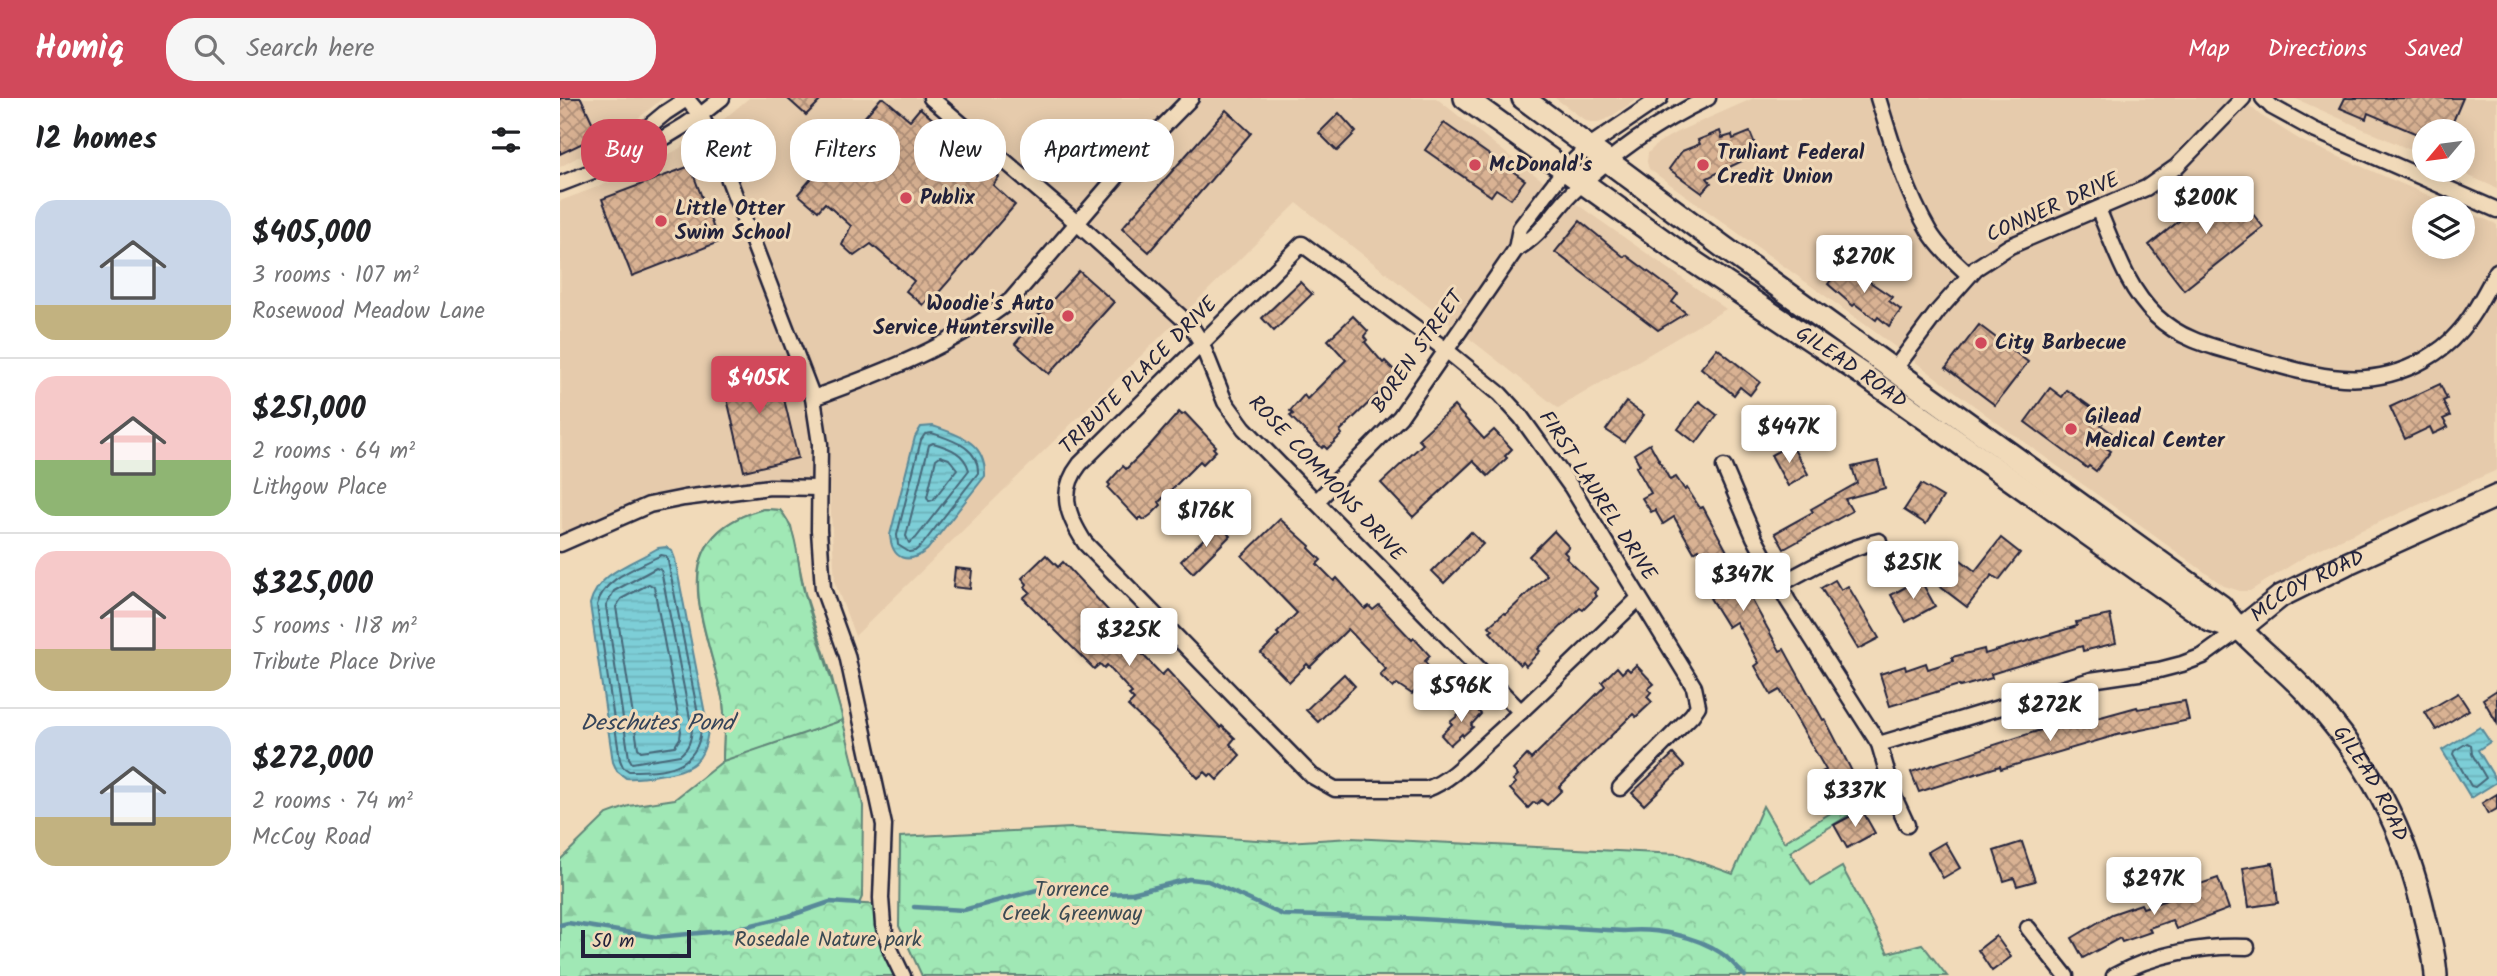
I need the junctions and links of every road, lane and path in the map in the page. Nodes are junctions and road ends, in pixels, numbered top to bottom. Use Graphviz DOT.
graph roads {
  1 [pos="687,98"];
  2 [pos="722,98"];
  3 [pos="931,98"];
  4 [pos="1191,98"];
  5 [pos="1465,98"];
  6 [pos="1522,98"];
  7 [pos="1660,98"];
  8 [pos="1708,98"];
  9 [pos="1878,98"];
  10 [pos="2243,98"];
  11 [pos="2263,98"];
  12 [pos="701,116"];
  13 [pos="658,119"];
  14 [pos="667,137"];
  15 [pos="1588,147"];
  16 [pos="1606,161"];
  17 [pos="1565,169"];
  18 [pos="581,176"];
  19 [pos="1583,182"];
  20 [pos="560,184"];
  21 [pos="2098,208"];
  22 [pos="2497,210"];
  23 [pos="1077,223"];
  24 [pos="1302,244"];
  25 [pos="1516,249"];
  26 [pos="2497,271"];
  27 [pos="1969,275"];
  28 [pos="1201,342"];
  29 [pos="1446,350"];
  30 [pos="1894,370"];
  31 [pos="813,398"];
  32 [pos="1724,467"];
  33 [pos="819,488"];
  34 [pos="2497,496"];
  35 [pos="1316,502"];
  36 [pos="1880,541"];
  37 [pos="560,544"];
  38 [pos="1779,584"];
  39 [pos="1639,598"];
  40 [pos="2239,630"];
  41 [pos="1521,712"];
  42 [pos="1879,744"];
  43 [pos="1620,788"];
  44 [pos="1907,825"];
  45 [pos="2028,928"];
  46 [pos="2247,947"];
  47 [pos="903,976"];
  48 [pos="2066,976"];
  49 [pos="2113,976"];
  50 [pos="2436,976"];
  1 -- 12 [label="street"];
  1 -- 13 [label="street"];
  2 -- 12 [label="street"];
  3 -- 23 [label="street, ROSE COMMONS DRIVE"];
  4 -- 23 [label="street"];
  5 -- 17 [label="main road, GILEAD ROAD"];
  6 -- 15 [label="main road, GILEAD ROAD"];
  7 -- 15 [label="street, BOREN STREET"];
  8 -- 16 [label="street, BOREN STREET"];
  9 -- 27 [label="street"];
  10 -- 21 [label="street, CONNER DRIVE"];
  11 -- 22 [label="street"];
  12 -- 14 [label="street"];
  12 -- 31 [label="street"];
  15 -- 16 [label="main road, GILEAD ROAD"];
  15 -- 17 [label="street, BOREN STREET"];
  16 -- 19 [label="street, BOREN STREET"];
  16 -- 30 [label="main road, GILEAD ROAD"];
  17 -- 19 [label="main road, GILEAD ROAD"];
  17 -- 25 [label="street, BOREN STREET"];
  18 -- 20 [label="street"];
  19 -- 25 [label="street, BOREN STREET"];
  19 -- 40 [label="main road, GILEAD ROAD"];
  21 -- 26 [label="street"];
  21 -- 27 [label="street, CONNER DRIVE"];
  23 -- 28 [label="street, ROSE COMMONS DRIVE"];
  23 -- 31 [label="street"];
  24 -- 28 [label="street, TRIBUTE PLACE DRIVE"];
  24 -- 29 [label="street, FIRST LAUREL DRIVE"];
  25 -- 29 [label="street, BOREN STREET"];
  27 -- 30 [label="street, CONNER DRIVE"];
  28 -- 35 [label="street, ROSE COMMONS DRIVE"];
  28 -- 41 [label="street, TRIBUTE PLACE DRIVE"];
  29 -- 35 [label="street, BOREN STREET"];
  29 -- 39 [label="street, FIRST LAUREL DRIVE"];
  30 -- 40 [label="main road, GILEAD ROAD"];
  31 -- 33 [label="street"];
  32 -- 38 [label="street"];
  33 -- 37 [label="street"];
  33 -- 47 [label="street"];
  34 -- 40 [label="main road, MCCOY ROAD"];
  35 -- 41 [label="street, ROSE COMMONS DRIVE"];
  36 -- 38 [label="street"];
  38 -- 42 [label="street"];
  39 -- 41 [label="street, TRIBUTE PLACE DRIVE"];
  39 -- 43 [label="street, FIRST LAUREL DRIVE"];
  40 -- 42 [label="street, MCCOY ROAD"];
  40 -- 50 [label="main road, GILEAD ROAD"];
  42 -- 44 [label="street"];
  45 -- 48 [label="street"];
  46 -- 49 [label="street"];
}
